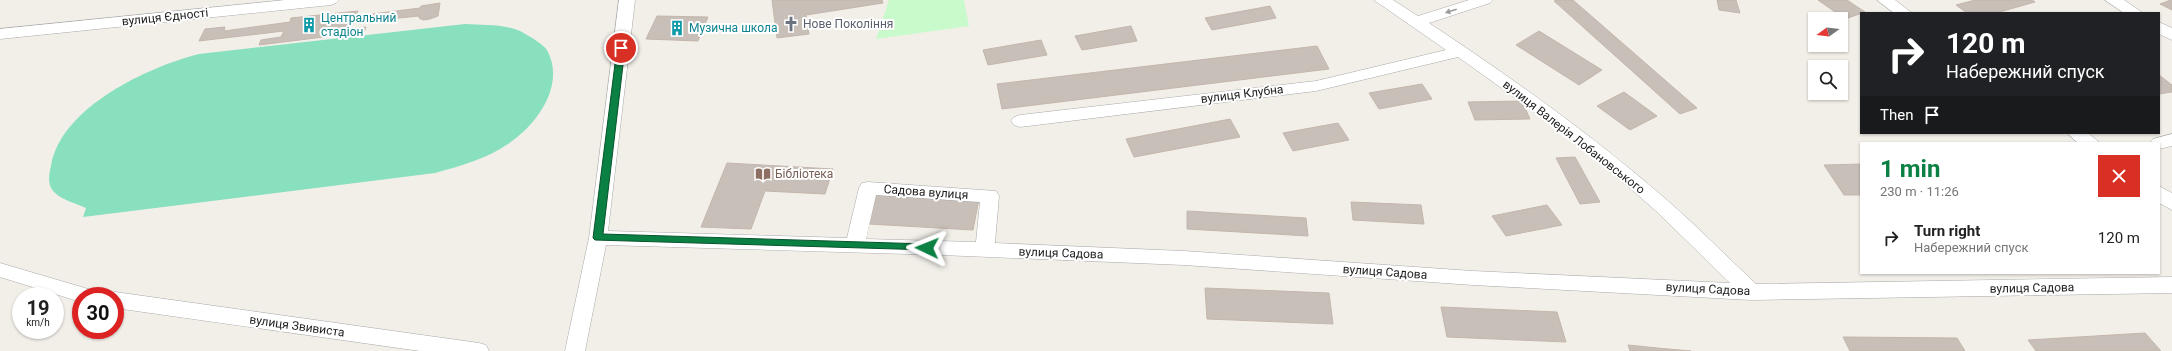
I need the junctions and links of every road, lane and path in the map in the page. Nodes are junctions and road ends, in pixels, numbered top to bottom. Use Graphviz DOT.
graph roads {
  1 [pos="330,0"];
  2 [pos="627,0"];
  3 [pos="1382,0"];
  4 [pos="1485,0"];
  5 [pos="1885,0"];
  6 [pos="2114,0"];
  7 [pos="257,4"];
  8 [pos="1903,12"];
  9 [pos="2133,12"];
  10 [pos="1416,22"];
  11 [pos="2160,28"];
  12 [pos="0,34"];
  13 [pos="2172,35"];
  14 [pos="1462,51"];
  15 [pos="1020,121"];
  16 [pos="2078,134"];
  17 [pos="2172,140"];
  18 [pos="2090,142"];
  19 [pos="2160,143"];
  20 [pos="2160,195"];
  21 [pos="2172,203"];
  22 [pos="598,238"];
  23 [pos="854,246"];
  24 [pos="985,250"];
  25 [pos="0,270"];
  26 [pos="2172,285"];
  27 [pos="72,291"];
  28 [pos="1751,292"];
  29 [pos="124,301"];
  30 [pos="474,351"];
  31 [pos="575,351"];
  1 -- 7 [label="street, вулиця Єдності"];
  2 -- 22 [label="street"];
  3 -- 10 [label="street, вулиця Валерія Лобановського"];
  4 -- 10 [label="street, one-way"];
  5 -- 8 [label="street"];
  6 -- 9 [label="street"];
  7 -- 12 [label="street, вулиця Єдності"];
  10 -- 14 [label="street, вулиця Валерія Лобановського"];
  11 -- 13 [label="street"];
  14 -- 15 [label="street, вулиця Клубна"];
  14 -- 28 [label="street, вулиця Валерія Лобановського"];
  16 -- 18 [label="street"];
  17 -- 19 [label="street"];
  20 -- 21 [label="street"];
  22 -- 23 [label="street, вулиця Садова"];
  22 -- 31 [label="street"];
  23 -- 24 [label="street, вулиця Садова"];
  23 -- 24 [label="street, Садова вулиця"];
  24 -- 28 [label="street, вулиця Садова"];
  25 -- 27 [label="street"];
  26 -- 28 [label="street, вулиця Садова"];
  29 -- 30 [label="street, вулиця Звивиста"];
}
